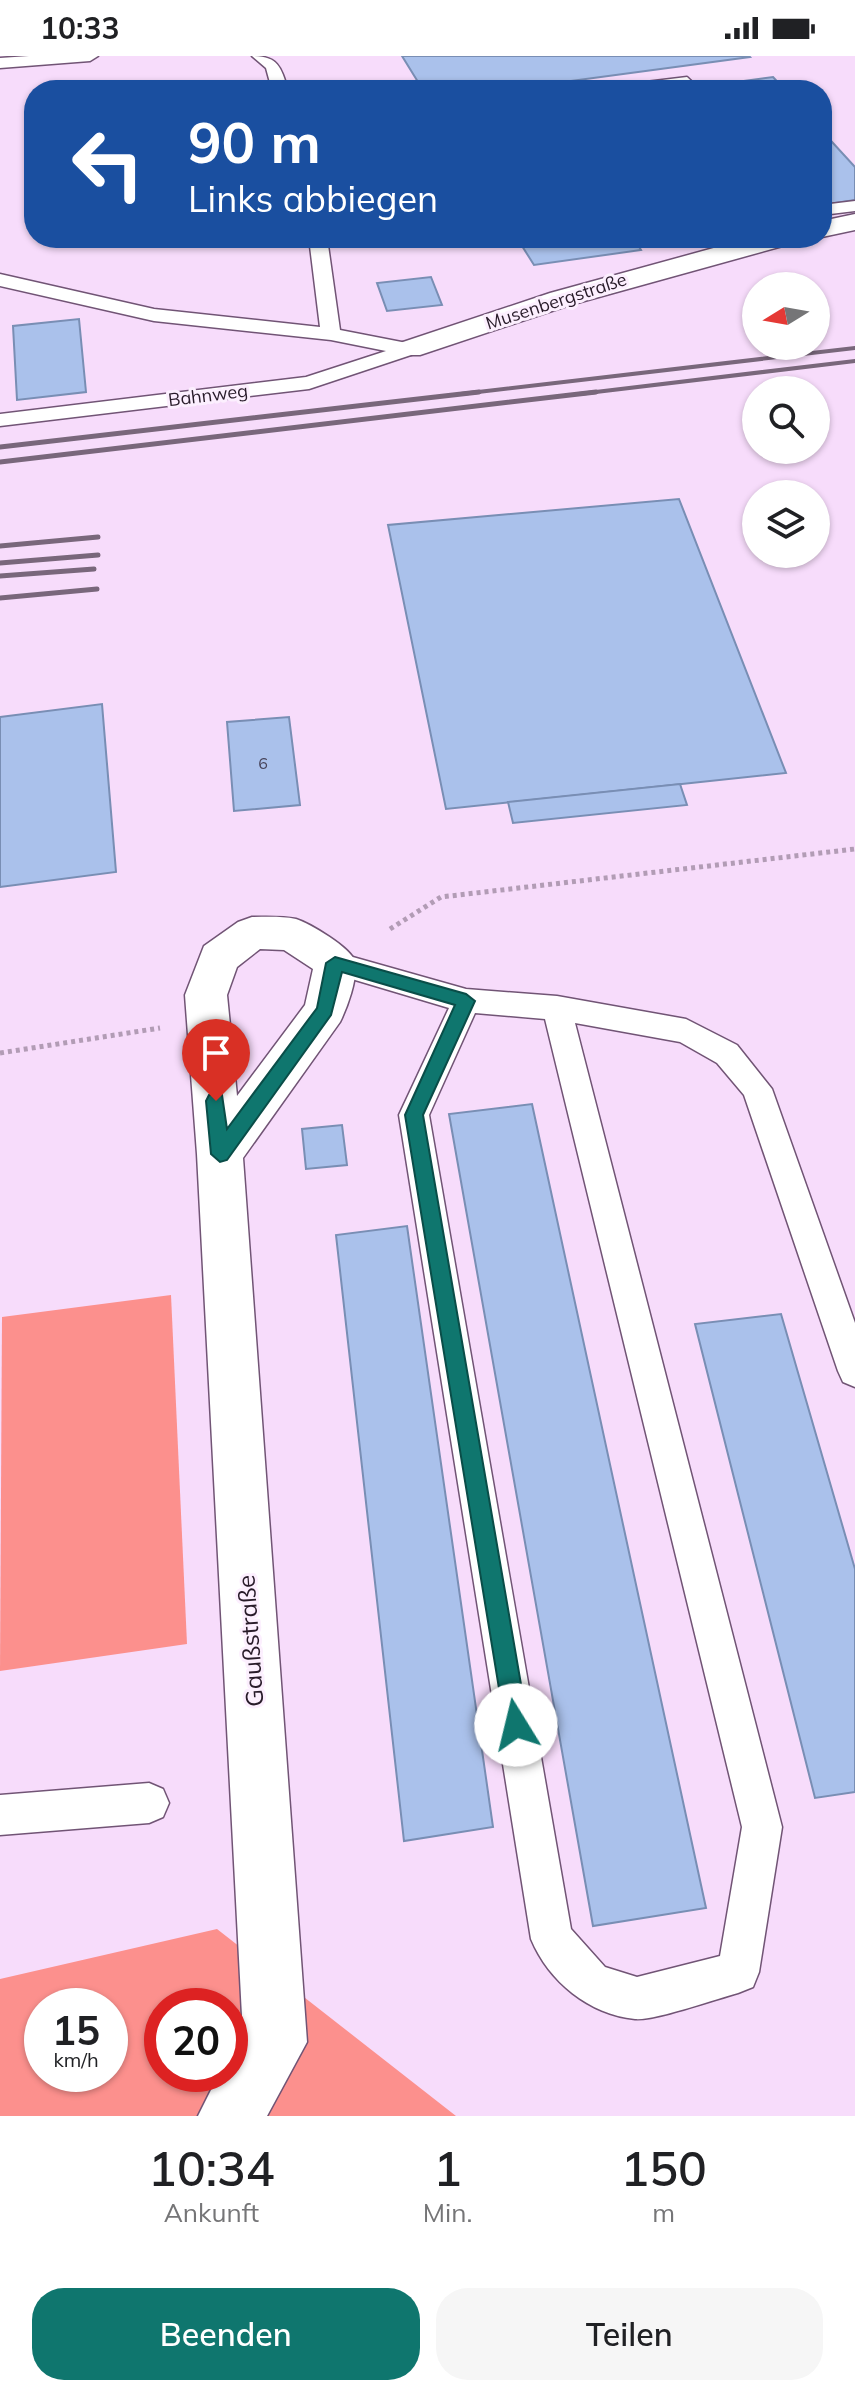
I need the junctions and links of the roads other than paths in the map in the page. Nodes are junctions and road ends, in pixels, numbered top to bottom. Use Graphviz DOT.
graph roads {
  1 [pos="90,56"];
  2 [pos="260,56"];
  3 [pos="0,63"];
  4 [pos="277,80"];
  5 [pos="855,206"];
  6 [pos="832,209"];
  7 [pos="855,222"];
  8 [pos="832,227"];
  9 [pos="319,248"];
  10 [pos="744,248"];
  11 [pos="0,280"];
  12 [pos="331,334"];
  13 [pos="410,349"];
  14 [pos="0,420"];
  15 [pos="335,963"];
  16 [pos="466,1001"];
  17 [pos="557,1008"];
  18 [pos="220,1154"];
  19 [pos="855,1371"];
  20 [pos="149,1803"];
  21 [pos="0,1815"];
  22 [pos="230,2116"];
  1 -- 3 [label="lane"];
  2 -- 4 [label="lane"];
  5 -- 6 [label="lane"];
  7 -- 8 [label="street"];
  9 -- 12 [label="lane"];
  10 -- 13 [label="street, Musenbergstraße"];
  11 -- 12 [label="lane, Musenbergstraße"];
  12 -- 13 [label="lane, Musenbergstraße"];
  13 -- 14 [label="lane, Bahnweg"];
  15 -- 16 [label="lane"];
  15 -- 18 [label="street"];
  15 -- 18 [label="street, Gaußstraße"];
  16 -- 17 [label="lane"];
  16 -- 17 [label="lane"];
  17 -- 19 [label="lane"];
  18 -- 22 [label="street, Gaußstraße"];
  20 -- 21 [label="lane"];
}
